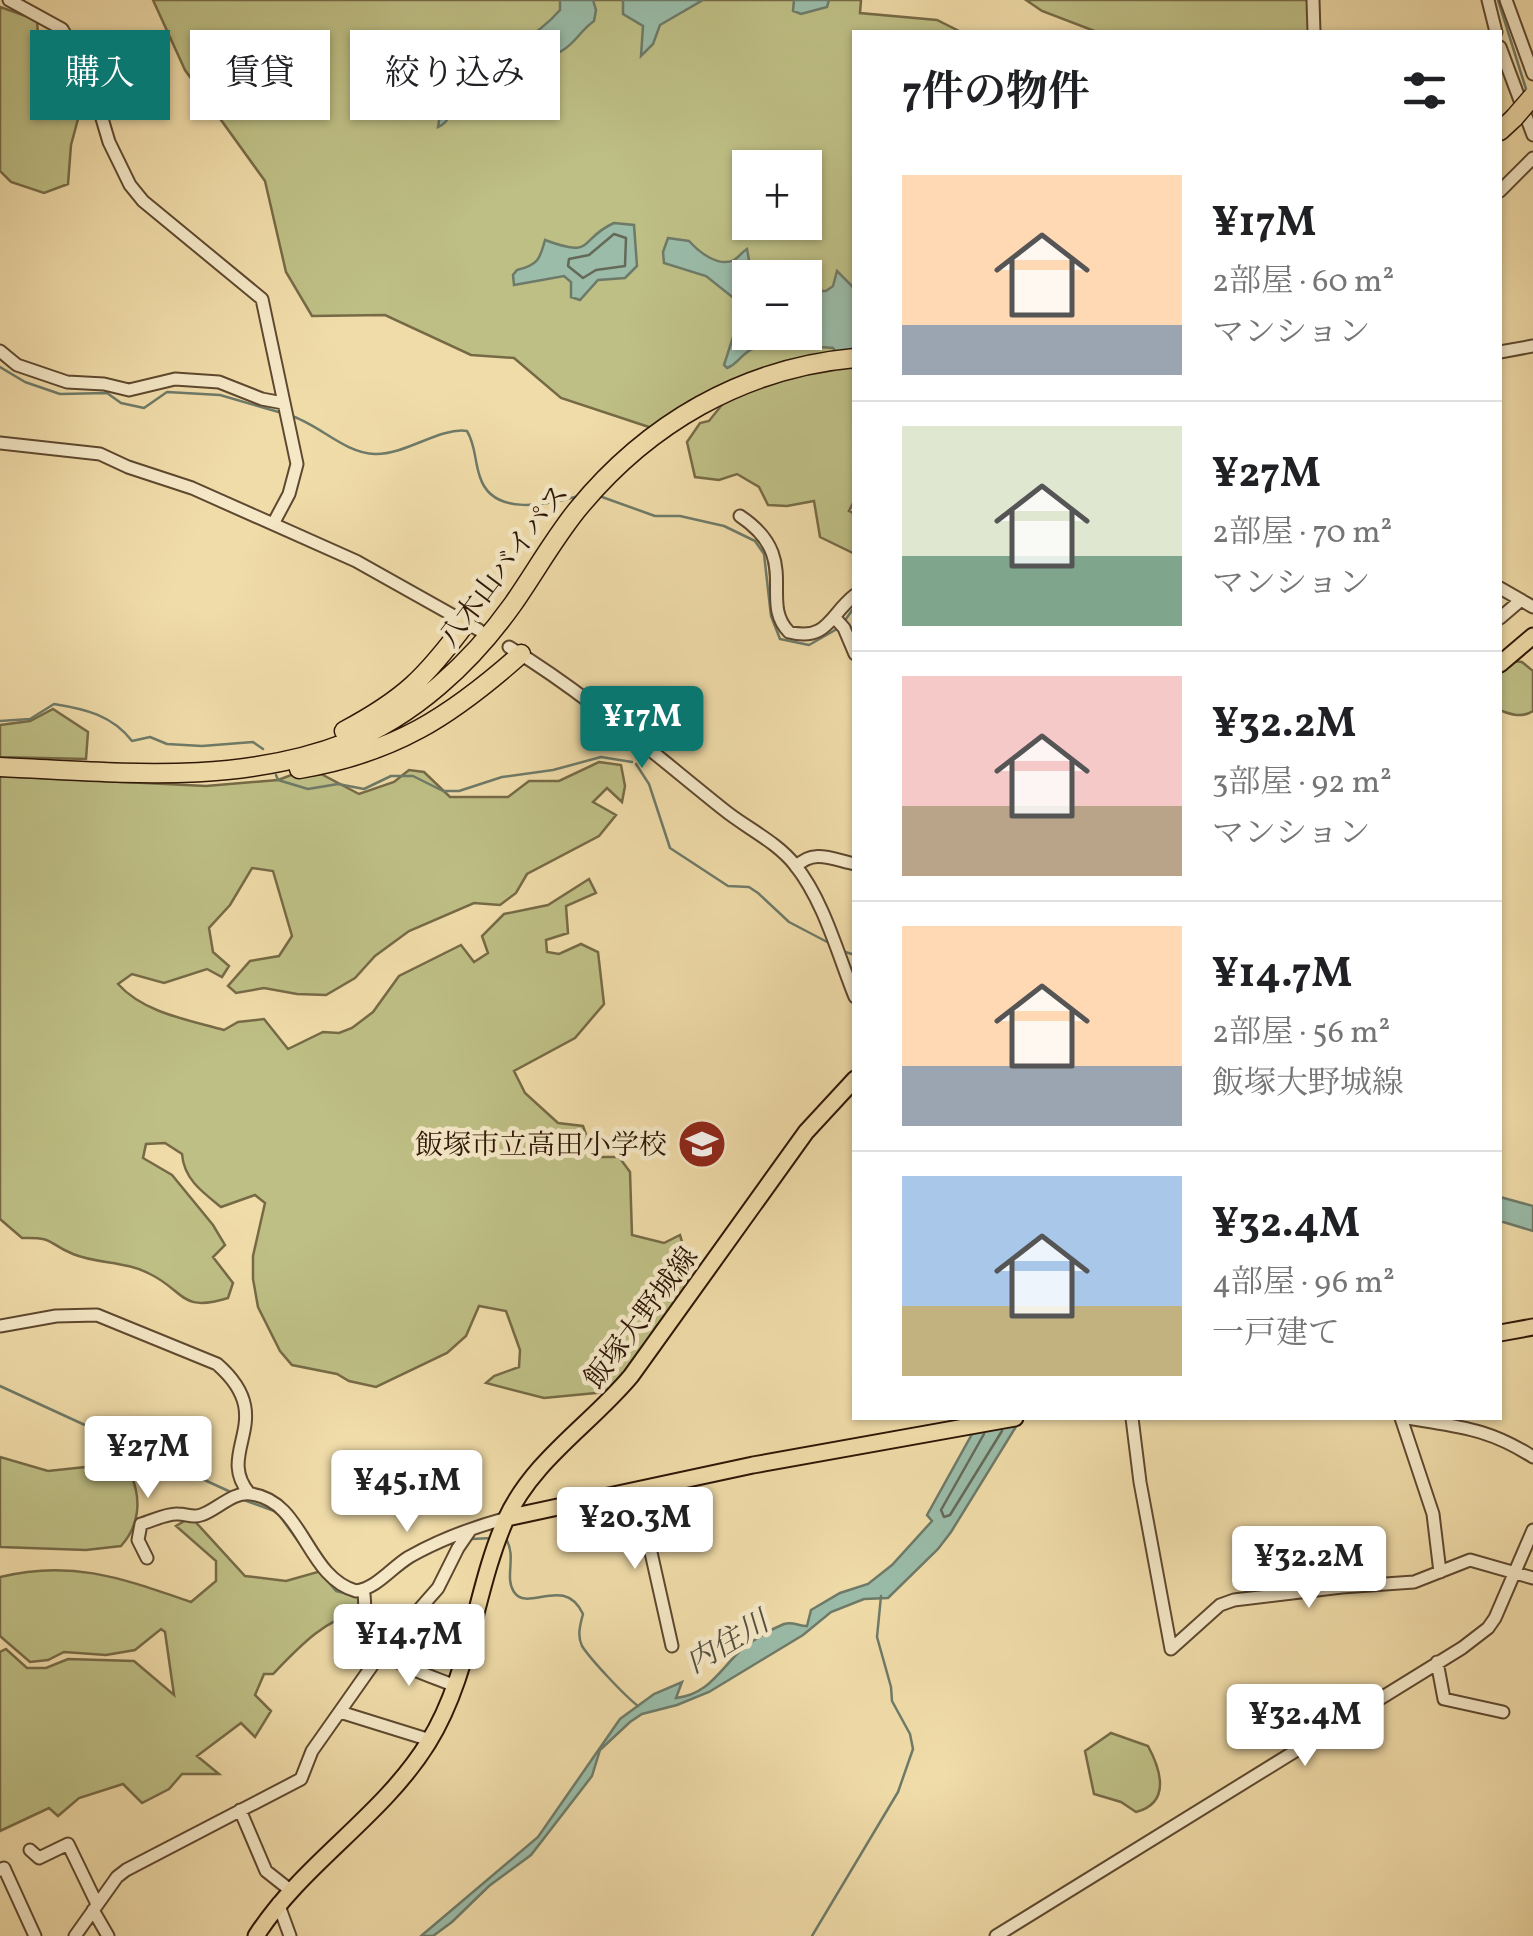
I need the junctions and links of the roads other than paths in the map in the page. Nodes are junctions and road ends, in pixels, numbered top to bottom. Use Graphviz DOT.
graph roads {
  1 [pos="9,0"];
  2 [pos="1313,0"];
  3 [pos="1488,0"];
  4 [pos="1506,0"];
  5 [pos="1314,30"];
  6 [pos="1496,30"];
  7 [pos="1533,74"];
  8 [pos="1504,80"];
  9 [pos="1533,96"];
  10 [pos="1507,124"];
  11 [pos="1533,134"];
  12 [pos="1533,158"];
  13 [pos="1502,189"];
  14 [pos="1533,346"];
  15 [pos="0,351"];
  16 [pos="1502,352"];
  17 [pos="852,359"];
  18 [pos="284,402"];
  19 [pos="0,443"];
  20 [pos="740,516"];
  21 [pos="273,524"];
  22 [pos="1502,589"];
  23 [pos="852,600"];
  24 [pos="1527,604"];
  25 [pos="1502,617"];
  26 [pos="838,622"];
  27 [pos="472,627"];
  28 [pos="1533,636"];
  29 [pos="852,648"];
  30 [pos="515,651"];
  31 [pos="1502,662"];
  32 [pos="0,767"];
  33 [pos="252,768"];
  34 [pos="205,772"];
  35 [pos="852,863"];
  36 [pos="796,867"];
  37 [pos="852,990"];
  38 [pos="852,1081"];
  39 [pos="0,1326"];
  40 [pos="1533,1327"];
  41 [pos="1502,1332"];
  42 [pos="1003,1420"];
  43 [pos="1132,1420"];
  44 [pos="1405,1420"];
  45 [pos="1415,1420"];
  46 [pos="1533,1457"];
  47 [pos="637,1490"];
  48 [pos="240,1495"];
  49 [pos="1533,1530"];
  50 [pos="502,1531"];
  51 [pos="468,1533"];
  52 [pos="147,1558"];
  53 [pos="1440,1572"];
  54 [pos="1513,1573"];
  55 [pos="1533,1578"];
  56 [pos="364,1594"];
  57 [pos="672,1646"];
  58 [pos="381,1653"];
  59 [pos="1438,1662"];
  60 [pos="455,1686"];
  61 [pos="340,1712"];
  62 [pos="1503,1712"];
  63 [pos="430,1740"];
  64 [pos="240,1810"];
  65 [pos="30,1850"];
  66 [pos="0,1870"];
  67 [pos="284,1896"];
  68 [pos="96,1907"];
  69 [pos="35,1936"];
  70 [pos="75,1936"];
  71 [pos="108,1936"];
  72 [pos="256,1936"];
  73 [pos="290,1936"];
  74 [pos="996,1936"];
  1 -- 18 [label="street"];
  2 -- 5 [label="street"];
  3 -- 6 [label="street"];
  4 -- 7 [label="street"];
  8 -- 11 [label="street"];
  9 -- 10 [label="highway, bridge"];
  12 -- 13 [label="street"];
  14 -- 16 [label="street"];
  15 -- 18 [label="street"];
  17 -- 33 [label="highway, 八木山バイパス"];
  18 -- 21 [label="street"];
  19 -- 21 [label="street"];
  20 -- 26 [label="street"];
  21 -- 27 [label="street"];
  22 -- 24 [label="street"];
  23 -- 26 [label="street"];
  24 -- 25 [label="street"];
  26 -- 29 [label="street"];
  27 -- 34 [label="highway"];
  28 -- 31 [label="main road"];
  30 -- 33 [label="highway"];
  30 -- 36 [label="street"];
  32 -- 34 [label="highway, 八木山バイパス"];
  33 -- 34 [label="highway, 八木山バイパス"];
  35 -- 36 [label="street"];
  36 -- 37 [label="street"];
  38 -- 50 [label="main road, 飯塚大野城線"];
  39 -- 48 [label="street"];
  40 -- 41 [label="main road"];
  42 -- 47 [label="main road"];
  43 -- 53 [label="street"];
  44 -- 53 [label="street"];
  45 -- 46 [label="street"];
  47 -- 50 [label="main road"];
  47 -- 57 [label="street"];
  48 -- 52 [label="street"];
  48 -- 56 [label="street"];
  49 -- 54 [label="street"];
  50 -- 51 [label="street"];
  50 -- 60 [label="main road, 飯塚大野城線"];
  51 -- 56 [label="street"];
  51 -- 58 [label="street"];
  53 -- 54 [label="street"];
  54 -- 55 [label="street"];
  54 -- 59 [label="street"];
  56 -- 58 [label="street"];
  58 -- 60 [label="street"];
  58 -- 61 [label="street"];
  59 -- 62 [label="street"];
  59 -- 74 [label="street"];
  60 -- 63 [label="main road, 飯塚大野城線"];
  61 -- 63 [label="street"];
  61 -- 64 [label="street"];
  63 -- 67 [label="main road, 飯塚大野城線"];
  64 -- 67 [label="street"];
  64 -- 68 [label="street"];
  65 -- 68 [label="street"];
  66 -- 69 [label="street"];
  67 -- 72 [label="main road, 飯塚大野城線"];
  67 -- 73 [label="street"];
  68 -- 70 [label="street"];
  68 -- 71 [label="street"];
}
